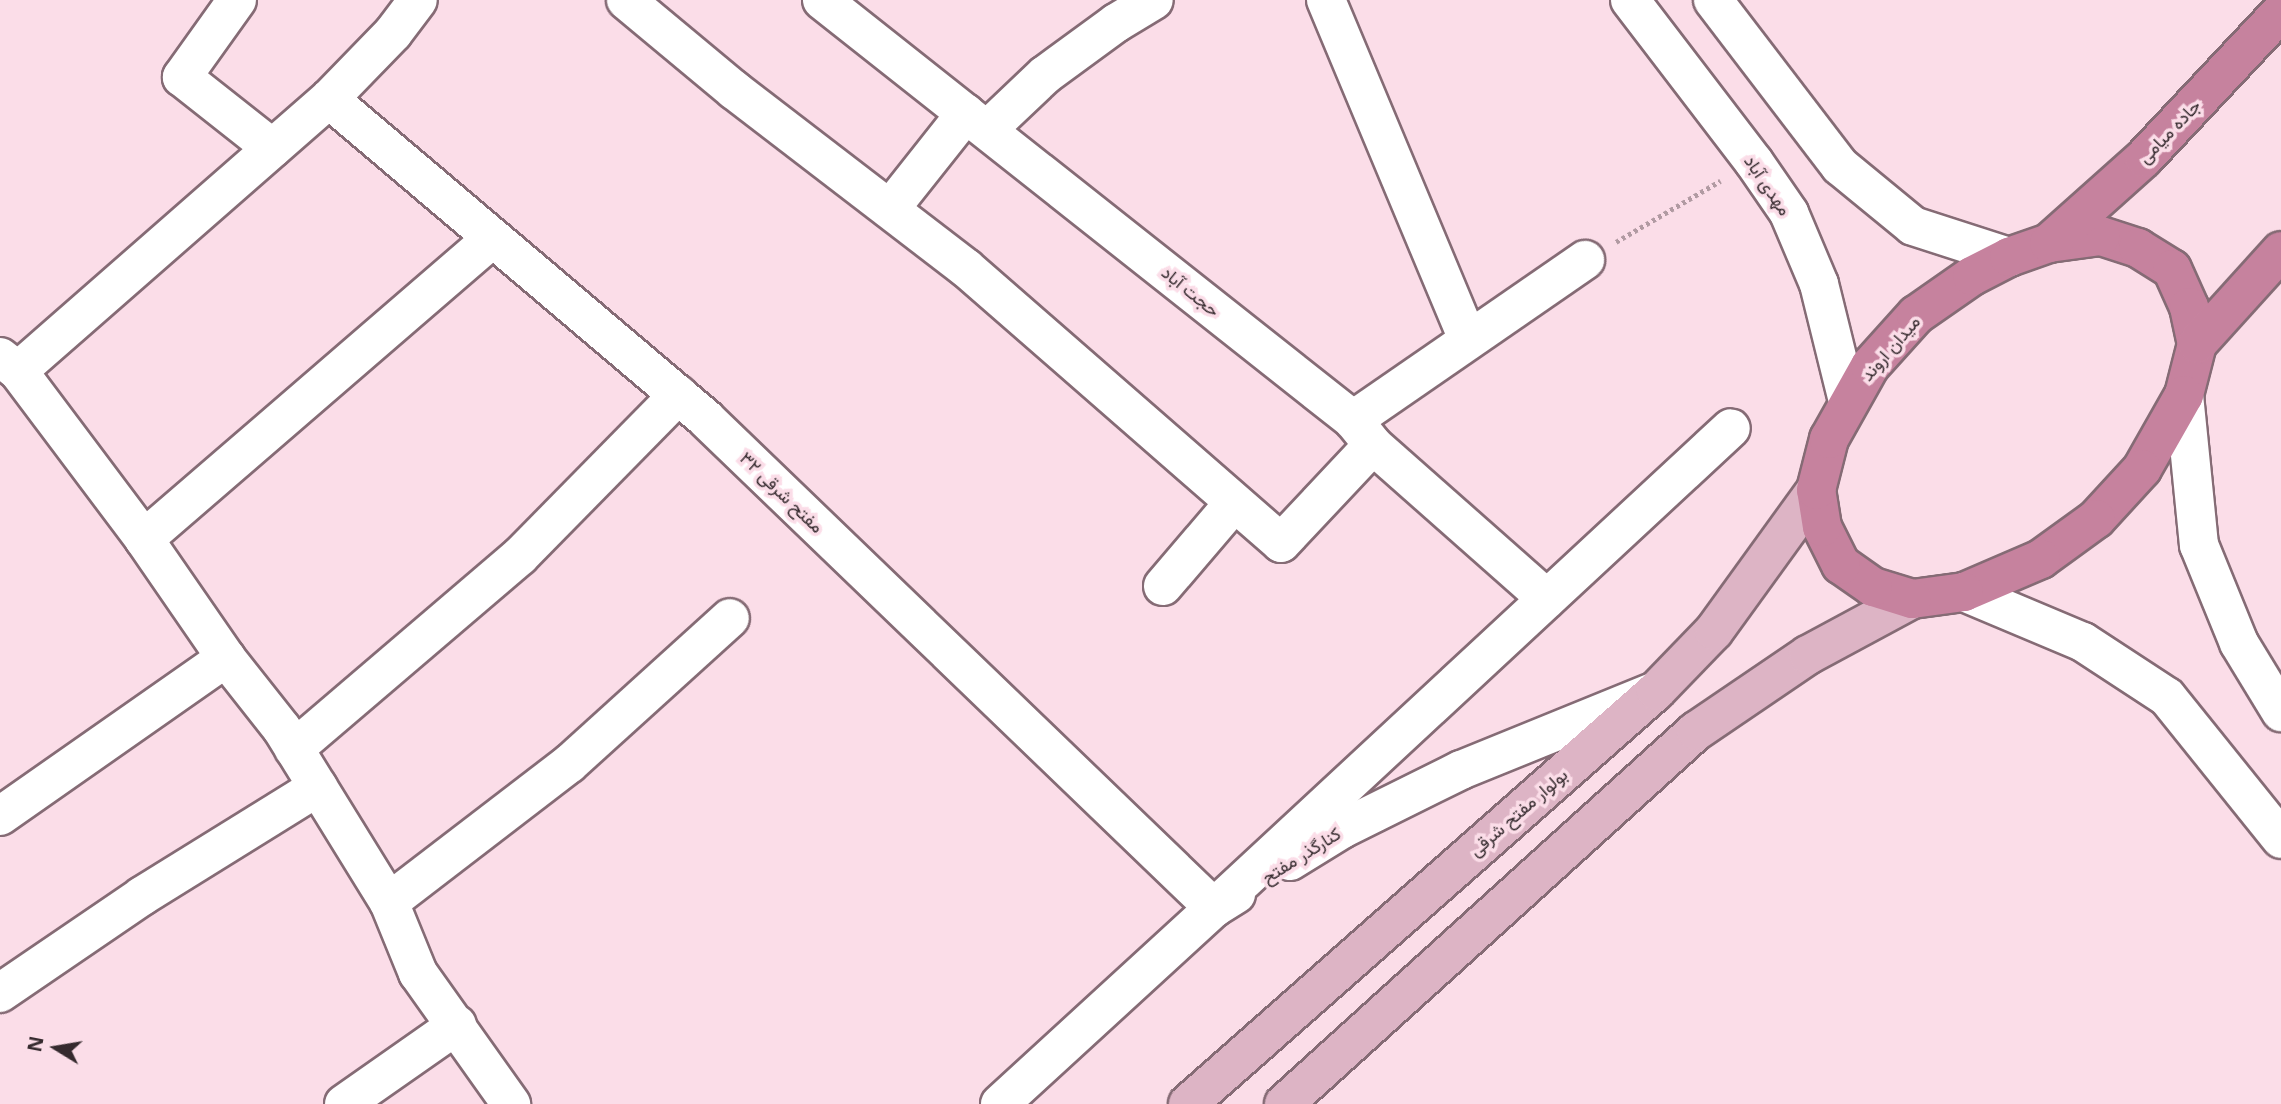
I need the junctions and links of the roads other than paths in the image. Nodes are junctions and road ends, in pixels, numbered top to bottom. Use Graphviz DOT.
graph roads {
  1 [pos="237,0"];
  2 [pos="418,0"];
  3 [pos="626,0"];
  4 [pos="822,0"];
  5 [pos="1154,0"];
  6 [pos="1326,0"];
  7 [pos="1630,0"];
  8 [pos="1713,0"];
  9 [pos="2281,12"];
  10 [pos="329,99"];
  11 [pos="977,121"];
  12 [pos="272,148"];
  13 [pos="890,209"];
  14 [pos="492,239"];
  15 [pos="2049,243"];
  16 [pos="2281,251"];
  17 [pos="2010,257"];
  18 [pos="1585,260"];
  19 [pos="1468,340"];
  20 [pos="2197,344"];
  21 [pos="9,364"];
  22 [pos="678,395"];
  23 [pos="2184,395"];
  24 [pos="1848,401"];
  25 [pos="1731,428"];
  26 [pos="1363,433"];
  27 [pos="1816,490"];
  28 [pos="1234,503"];
  29 [pos="144,539"];
  30 [pos="1163,586"];
  31 [pos="1964,592"];
  32 [pos="1912,598"];
  33 [pos="1547,599"];
  34 [pos="730,618"];
  35 [pos="226,658"];
  36 [pos="1656,691"];
  37 [pos="2281,712"];
  38 [pos="1415,722"];
  39 [pos="294,749"];
  40 [pos="1461,770"];
  41 [pos="318,787"];
  42 [pos="0,816"];
  43 [pos="2281,839"];
  44 [pos="389,902"];
  45 [pos="1214,908"];
  46 [pos="0,993"];
  47 [pos="457,1025"];
  48 [pos="344,1104"];
  49 [pos="512,1104"];
  50 [pos="1000,1104"];
  51 [pos="1188,1104"];
  52 [pos="1284,1104"];
  1 -- 12 [label="street"];
  2 -- 10 [label="street"];
  3 -- 13 [label="street"];
  4 -- 11 [label="street, حجت آباد"];
  5 -- 11 [label="street"];
  6 -- 19 [label="street"];
  7 -- 24 [label="street, مهدی آباد"];
  8 -- 17 [label="street"];
  9 -- 15 [label="highway, جاده میامی"];
  10 -- 12 [label="street"];
  10 -- 14 [label="street, مفتح شرقی ۳۲"];
  11 -- 13 [label="street"];
  11 -- 26 [label="street, حجت آباد"];
  12 -- 21 [label="street"];
  13 -- 28 [label="street"];
  14 -- 22 [label="street, مفتح شرقی ۳۲"];
  14 -- 29 [label="street"];
  15 -- 17 [label="highway, میدان اروند"];
  15 -- 20 [label="highway, میدان اروند"];
  16 -- 20 [label="highway"];
  17 -- 24 [label="highway, میدان اروند"];
  18 -- 19 [label="street"];
  19 -- 26 [label="street"];
  20 -- 23 [label="highway, میدان اروند"];
  21 -- 29 [label="street"];
  22 -- 39 [label="street"];
  22 -- 45 [label="street, مفتح شرقی ۳۲"];
  23 -- 31 [label="highway, میدان اروند"];
  23 -- 37 [label="street"];
  24 -- 27 [label="highway, میدان اروند"];
  25 -- 33 [label="street"];
  26 -- 28 [label="street"];
  26 -- 33 [label="street, حجت آباد"];
  27 -- 32 [label="highway, میدان اروند"];
  27 -- 36 [label="main road, بولوار مفتح شرقی"];
  28 -- 30 [label="street"];
  29 -- 35 [label="street"];
  31 -- 32 [label="highway, میدان اروند"];
  31 -- 43 [label="street"];
  32 -- 52 [label="main road"];
  33 -- 38 [label="street"];
  34 -- 44 [label="street"];
  35 -- 39 [label="street"];
  35 -- 42 [label="street"];
  36 -- 40 [label="street, کنارگذر مفتح"];
  36 -- 51 [label="main road, بولوار مفتح شرقی"];
  38 -- 40 [label="street"];
  38 -- 45 [label="street"];
  39 -- 41 [label="street"];
  40 -- 45 [label="street, کنارگذر مفتح"];
  41 -- 44 [label="street"];
  41 -- 46 [label="street"];
  44 -- 47 [label="street"];
  45 -- 50 [label="street, کنارگذر مفتح"];
  47 -- 48 [label="street"];
  47 -- 49 [label="street"];
}
